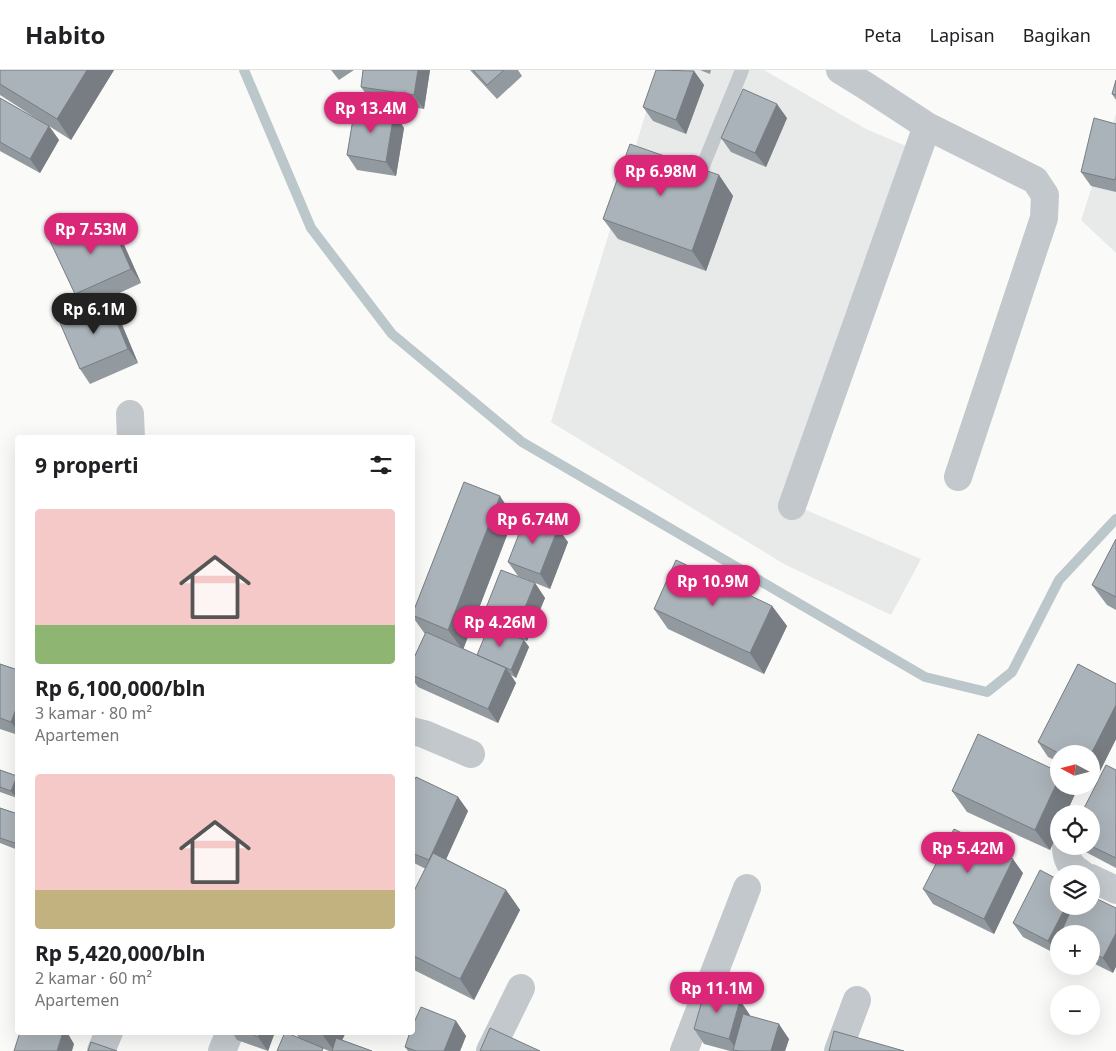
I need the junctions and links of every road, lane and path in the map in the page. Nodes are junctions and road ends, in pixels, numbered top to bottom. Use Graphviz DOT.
graph roads {
  1 [pos="742,70"];
  2 [pos="840,70"];
  3 [pos="870,78"];
  4 [pos="926,126"];
  5 [pos="702,168"];
  6 [pos="958,477"];
  7 [pos="792,506"];
  8 [pos="415,732"];
  9 [pos="471,754"];
  10 [pos="1100,882"];
  11 [pos="747,888"];
  12 [pos="1116,890"];
  13 [pos="521,988"];
  14 [pos="857,1000"];
  15 [pos="108,1035"];
  16 [pos="229,1035"];
  17 [pos="100,1051"];
  18 [pos="222,1051"];
  19 [pos="490,1051"];
  20 [pos="684,1051"];
  21 [pos="838,1051"];
  1 -- 5 [label="lane"];
  2 -- 3 [label="street"];
  3 -- 4 [label="street"];
  4 -- 6 [label="street"];
  4 -- 7 [label="street"];
  8 -- 9 [label="street"];
  10 -- 12 [label="street"];
  11 -- 20 [label="street"];
  13 -- 19 [label="street"];
  14 -- 21 [label="street"];
  15 -- 17 [label="street"];
  16 -- 18 [label="street"];
}
